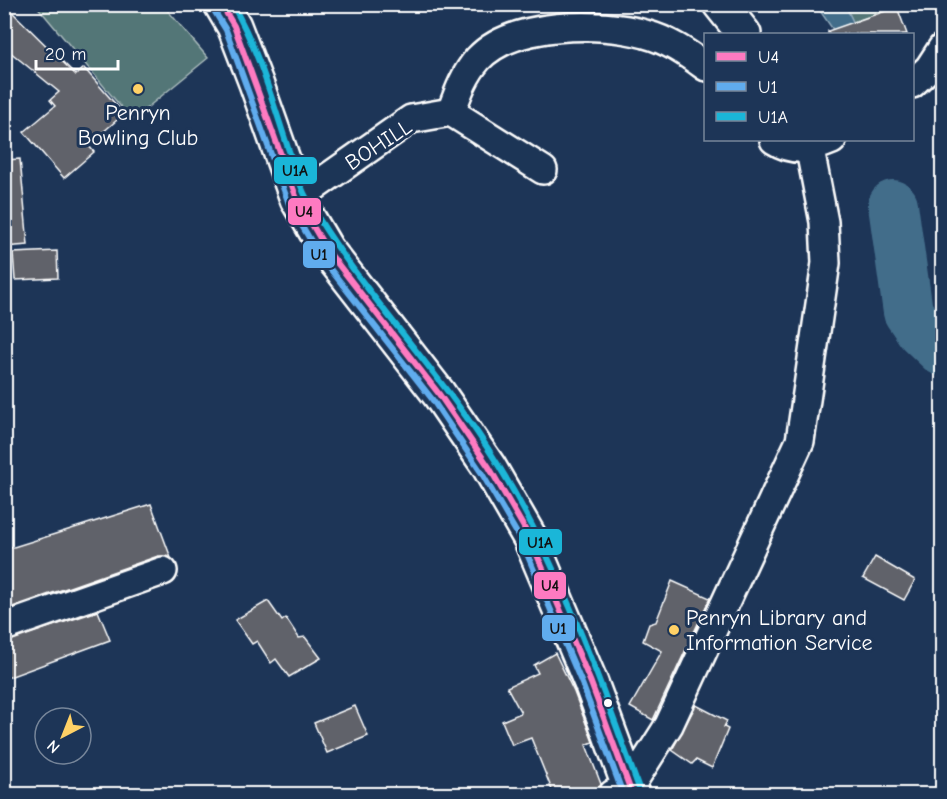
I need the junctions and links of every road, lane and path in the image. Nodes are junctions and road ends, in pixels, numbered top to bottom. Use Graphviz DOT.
graph roads {
  1 [pos="221,4"];
  2 [pos="720,4"];
  3 [pos="743,33"];
  4 [pos="941,54"];
  5 [pos="704,66"];
  6 [pos="914,82"];
  7 [pos="451,112"];
  8 [pos="776,141"];
  9 [pos="816,143"];
  10 [pos="543,170"];
  11 [pos="297,199"];
  12 [pos="163,571"];
  13 [pos="4,627"];
  14 [pos="624,792"];
  1 -- 11 [label="street"];
  2 -- 3 [label="street"];
  4 -- 6 [label="street"];
  5 -- 7 [label="street"];
  7 -- 10 [label="street"];
  7 -- 11 [label="street, BOHILL"];
  8 -- 9 [label="street"];
  9 -- 14 [label="street"];
  11 -- 14 [label="street"];
  12 -- 13 [label="street"];
}
